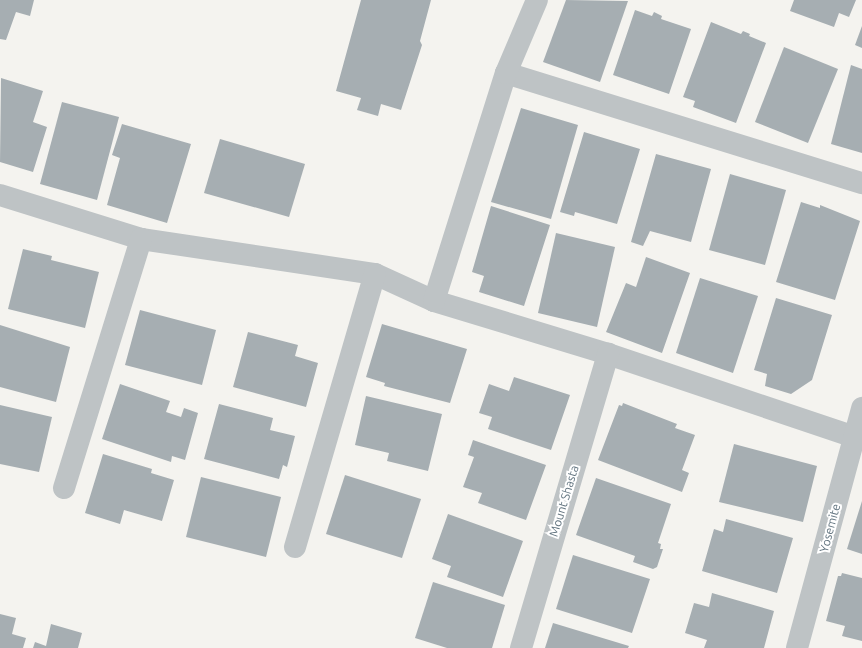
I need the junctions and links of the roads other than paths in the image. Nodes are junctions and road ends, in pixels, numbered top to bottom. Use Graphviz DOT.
graph roads {
  1 [pos="537,0"];
  2 [pos="506,73"];
  3 [pos="862,183"];
  4 [pos="0,195"];
  5 [pos="141,239"];
  6 [pos="375,274"];
  7 [pos="434,301"];
  8 [pos="608,354"];
  9 [pos="862,408"];
  10 [pos="855,437"];
  11 [pos="64,488"];
  12 [pos="295,547"];
  13 [pos="521,648"];
  14 [pos="797,648"];
  1 -- 2 [label="street"];
  2 -- 3 [label="street"];
  2 -- 7 [label="street"];
  4 -- 5 [label="street"];
  5 -- 6 [label="street"];
  5 -- 11 [label="street"];
  6 -- 7 [label="street"];
  6 -- 12 [label="street"];
  7 -- 8 [label="street"];
  8 -- 10 [label="street"];
  8 -- 13 [label="street, Mount Shasta"];
  9 -- 10 [label="street, Yosemite"];
  10 -- 14 [label="street, Yosemite"];
}
